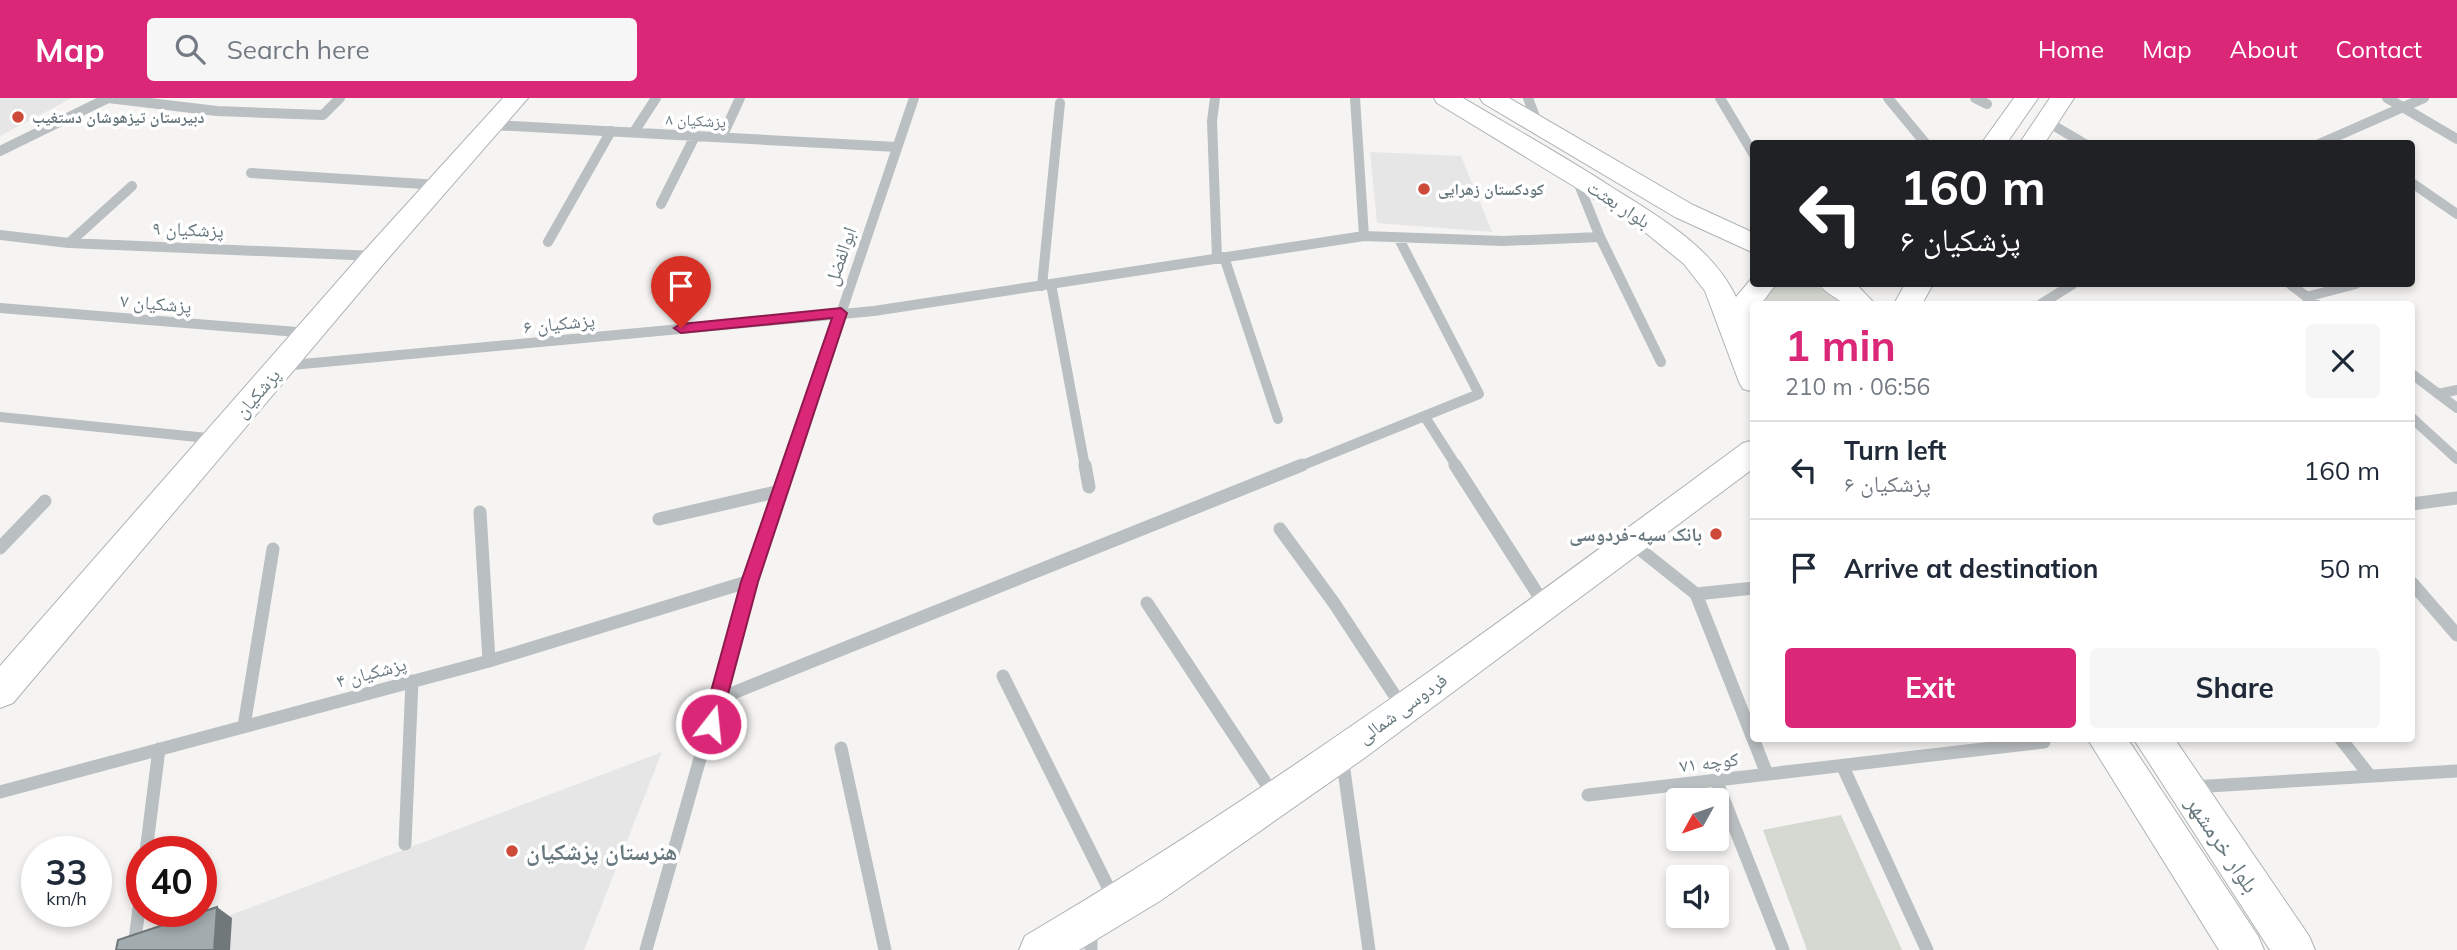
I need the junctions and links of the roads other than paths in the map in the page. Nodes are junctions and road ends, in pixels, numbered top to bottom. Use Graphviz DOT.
graph roads {
  1 [pos="108,98"];
  2 [pos="184,98"];
  3 [pos="340,98"];
  4 [pos="516,98"];
  5 [pos="656,98"];
  6 [pos="740,98"];
  7 [pos="914,98"];
  8 [pos="1215,98"];
  9 [pos="1355,98"];
  10 [pos="1446,98"];
  11 [pos="1492,98"];
  12 [pos="1528,98"];
  13 [pos="1720,98"];
  14 [pos="1888,98"];
  15 [pos="1975,98"];
  16 [pos="2026,98"];
  17 [pos="2062,98"];
  18 [pos="2387,98"];
  19 [pos="2424,98"];
  20 [pos="1060,103"];
  21 [pos="1987,104"];
  22 [pos="175,106"];
  23 [pos="2404,106"];
  24 [pos="2046,121"];
  25 [pos="493,125"];
  26 [pos="1538,125"];
  27 [pos="611,131"];
  28 [pos="634,132"];
  29 [pos="2339,135"];
  30 [pos="695,136"];
  31 [pos="722,137"];
  32 [pos="2457,139"];
  33 [pos="1923,140"];
  34 [pos="1996,140"];
  35 [pos="2034,140"];
  36 [pos="2078,140"];
  37 [pos="2328,140"];
  38 [pos="2346,140"];
  39 [pos="897,147"];
  40 [pos="1750,148"];
  41 [pos="0,151"];
  42 [pos="251,173"];
  43 [pos="1576,176"];
  44 [pos="439,185"];
  45 [pos="2415,185"];
  46 [pos="132,186"];
  47 [pos="661,204"];
  48 [pos="2457,214"];
  49 [pos="0,235"];
  50 [pos="1364,236"];
  51 [pos="1600,237"];
  52 [pos="1399,239"];
  53 [pos="548,242"];
  54 [pos="1750,242"];
  55 [pos="69,243"];
  56 [pos="375,256"];
  57 [pos="1221,258"];
  58 [pos="1046,285"];
  59 [pos="1758,287"];
  60 [pos="2068,287"];
  61 [pos="2294,287"];
  62 [pos="2344,287"];
  63 [pos="2306,297"];
  64 [pos="2046,301"];
  65 [pos="2312,301"];
  66 [pos="0,308"];
  67 [pos="841,313"];
  68 [pos="309,333"];
  69 [pos="1661,362"];
  70 [pos="280,366"];
  71 [pos="1749,369"];
  72 [pos="2415,376"];
  73 [pos="2457,390"];
  74 [pos="2438,394"];
  75 [pos="2457,408"];
  76 [pos="1425,416"];
  77 [pos="0,417"];
  78 [pos="1278,419"];
  79 [pos="2415,421"];
  80 [pos="217,439"];
  81 [pos="1750,454"];
  82 [pos="2457,459"];
  83 [pos="1089,487"];
  84 [pos="780,491"];
  85 [pos="2457,498"];
  86 [pos="45,501"];
  87 [pos="2415,504"];
  88 [pos="480,512"];
  89 [pos="659,519"];
  90 [pos="1280,529"];
  91 [pos="1632,543"];
  92 [pos="0,548"];
  93 [pos="273,548"];
  94 [pos="750,582"];
  95 [pos="2415,586"];
  96 [pos="1750,588"];
  97 [pos="1696,594"];
  98 [pos="1147,603"];
  99 [pos="1544,604"];
  100 [pos="2457,635"];
  101 [pos="489,661"];
  102 [pos="1003,676"];
  103 [pos="412,681"];
  104 [pos="1,688"];
  105 [pos="718,699"];
  106 [pos="1403,708"];
  107 [pos="244,726"];
  108 [pos="1750,731"];
  109 [pos="1754,742"];
  110 [pos="2109,742"];
  111 [pos="2155,742"];
  112 [pos="2343,742"];
  113 [pos="2044,743"];
  114 [pos="841,748"];
  115 [pos="159,749"];
  116 [pos="1342,752"];
  117 [pos="1843,766"];
  118 [pos="2457,771"];
  119 [pos="1767,774"];
  120 [pos="2370,776"];
  121 [pos="1716,780"];
  122 [pos="2185,787"];
  123 [pos="0,792"];
  124 [pos="1588,795"];
  125 [pos="1275,798"];
  126 [pos="148,836"];
  127 [pos="405,844"];
  128 [pos="1100,925"];
  129 [pos="137,927"];
  130 [pos="135,940"];
  131 [pos="646,950"];
  132 [pos="885,950"];
  133 [pos="1040,950"];
  134 [pos="1369,950"];
  135 [pos="1783,950"];
  136 [pos="1927,950"];
  137 [pos="2243,950"];
  138 [pos="2294,950"];
  1 -- 22 [label="street"];
  1 -- 41 [label="street"];
  2 -- 22 [label="street"];
  3 -- 22 [label="street"];
  4 -- 25 [label="main road, پزشکیان"];
  5 -- 28 [label="street"];
  6 -- 31 [label="street"];
  7 -- 39 [label="street, ابوالفضل"];
  8 -- 57 [label="street"];
  9 -- 50 [label="street"];
  10 -- 43 [label="main road, بلوار بعثت"];
  11 -- 26 [label="main road, بلوار بعثت"];
  12 -- 26 [label="street"];
  13 -- 40 [label="street"];
  14 -- 33 [label="street"];
  15 -- 21 [label="street"];
  16 -- 34 [label="main road"];
  17 -- 24 [label="main road"];
  18 -- 23 [label="street"];
  19 -- 23 [label="street"];
  20 -- 58 [label="street"];
  23 -- 29 [label="street"];
  23 -- 32 [label="street"];
  24 -- 35 [label="main road"];
  24 -- 36 [label="street"];
  25 -- 27 [label="street, پزشکیان ۸"];
  25 -- 44 [label="main road, پزشکیان"];
  26 -- 54 [label="main road, بلوار بعثت"];
  27 -- 28 [label="street, پزشکیان ۸"];
  27 -- 53 [label="street"];
  28 -- 30 [label="street, پزشکیان ۸"];
  29 -- 37 [label="street"];
  29 -- 38 [label="street"];
  30 -- 31 [label="street, پزشکیان ۸"];
  30 -- 47 [label="street"];
  31 -- 39 [label="street, پزشکیان ۸"];
  39 -- 67 [label="street, ابوالفضل"];
  42 -- 44 [label="street"];
  43 -- 51 [label="street"];
  43 -- 71 [label="main road, بلوار بعثت"];
  44 -- 56 [label="main road, پزشکیان"];
  45 -- 48 [label="street"];
  46 -- 55 [label="street"];
  49 -- 55 [label="street, پزشکیان ۹"];
  50 -- 52 [label="street, پزشکیان ۶"];
  50 -- 57 [label="street, پزشکیان ۶"];
  51 -- 52 [label="street, پزشکیان ۶"];
  51 -- 69 [label="street"];
  52 -- 76 [label="street"];
  55 -- 56 [label="street, پزشکیان ۹"];
  56 -- 68 [label="main road, پزشکیان"];
  57 -- 58 [label="street, پزشکیان ۶"];
  57 -- 78 [label="street"];
  58 -- 67 [label="street, پزشکیان ۶"];
  58 -- 83 [label="street"];
  59 -- 71 [label="main road"];
  60 -- 64 [label="street"];
  61 -- 63 [label="street"];
  62 -- 63 [label="street"];
  63 -- 65 [label="street"];
  66 -- 68 [label="street, پزشکیان ۷"];
  67 -- 70 [label="street, پزشکیان ۶"];
  67 -- 84 [label="street, ابوالفضل"];
  68 -- 70 [label="main road, پزشکیان"];
  70 -- 80 [label="main road, پزشکیان"];
  72 -- 74 [label="street"];
  73 -- 74 [label="street"];
  74 -- 75 [label="street"];
  76 -- 99 [label="street"];
  76 -- 105 [label="street"];
  77 -- 80 [label="street"];
  79 -- 82 [label="street"];
  80 -- 104 [label="main road, پزشکیان"];
  81 -- 91 [label="main road, فردوسی شمالی"];
  84 -- 89 [label="street"];
  84 -- 94 [label="street, ابوالفضل"];
  85 -- 87 [label="street"];
  86 -- 92 [label="street"];
  88 -- 101 [label="street"];
  90 -- 106 [label="street"];
  91 -- 97 [label="street"];
  91 -- 99 [label="main road, فردوسی شمالی"];
  93 -- 107 [label="street"];
  94 -- 101 [label="street, پزشکیان ۴"];
  94 -- 105 [label="street, ابوالفضل"];
  95 -- 100 [label="street"];
  96 -- 97 [label="street"];
  97 -- 108 [label="street"];
  98 -- 125 [label="street"];
  99 -- 106 [label="main road, فردوسی شمالی"];
  101 -- 103 [label="street, پزشکیان ۴"];
  102 -- 128 [label="street"];
  103 -- 107 [label="street, پزشکیان ۴"];
  103 -- 127 [label="street"];
  105 -- 131 [label="street, ابوالفضل"];
  106 -- 116 [label="main road, فردوسی شمالی"];
  107 -- 115 [label="street, پزشکیان ۴"];
  109 -- 119 [label="street"];
  110 -- 137 [label="main road, بلوار خرمشهر"];
  111 -- 122 [label="main road, بلوار خرمشهر"];
  112 -- 120 [label="street"];
  113 -- 117 [label="street, کوچه ۷۱"];
  114 -- 132 [label="street"];
  115 -- 123 [label="street, پزشکیان ۴"];
  115 -- 126 [label="street"];
  116 -- 125 [label="main road, فردوسی شمالی"];
  116 -- 134 [label="street"];
  117 -- 119 [label="street, کوچه ۷۱"];
  117 -- 136 [label="street"];
  118 -- 120 [label="street"];
  119 -- 121 [label="street, کوچه ۷۱"];
  120 -- 122 [label="street"];
  121 -- 124 [label="street, کوچه ۷۱"];
  121 -- 135 [label="street"];
  122 -- 138 [label="main road, بلوار خرمشهر"];
  125 -- 128 [label="main road, فردوسی شمالی"];
  128 -- 133 [label="main road, فردوسی شمالی"];
  129 -- 130 [label="street"];
}
